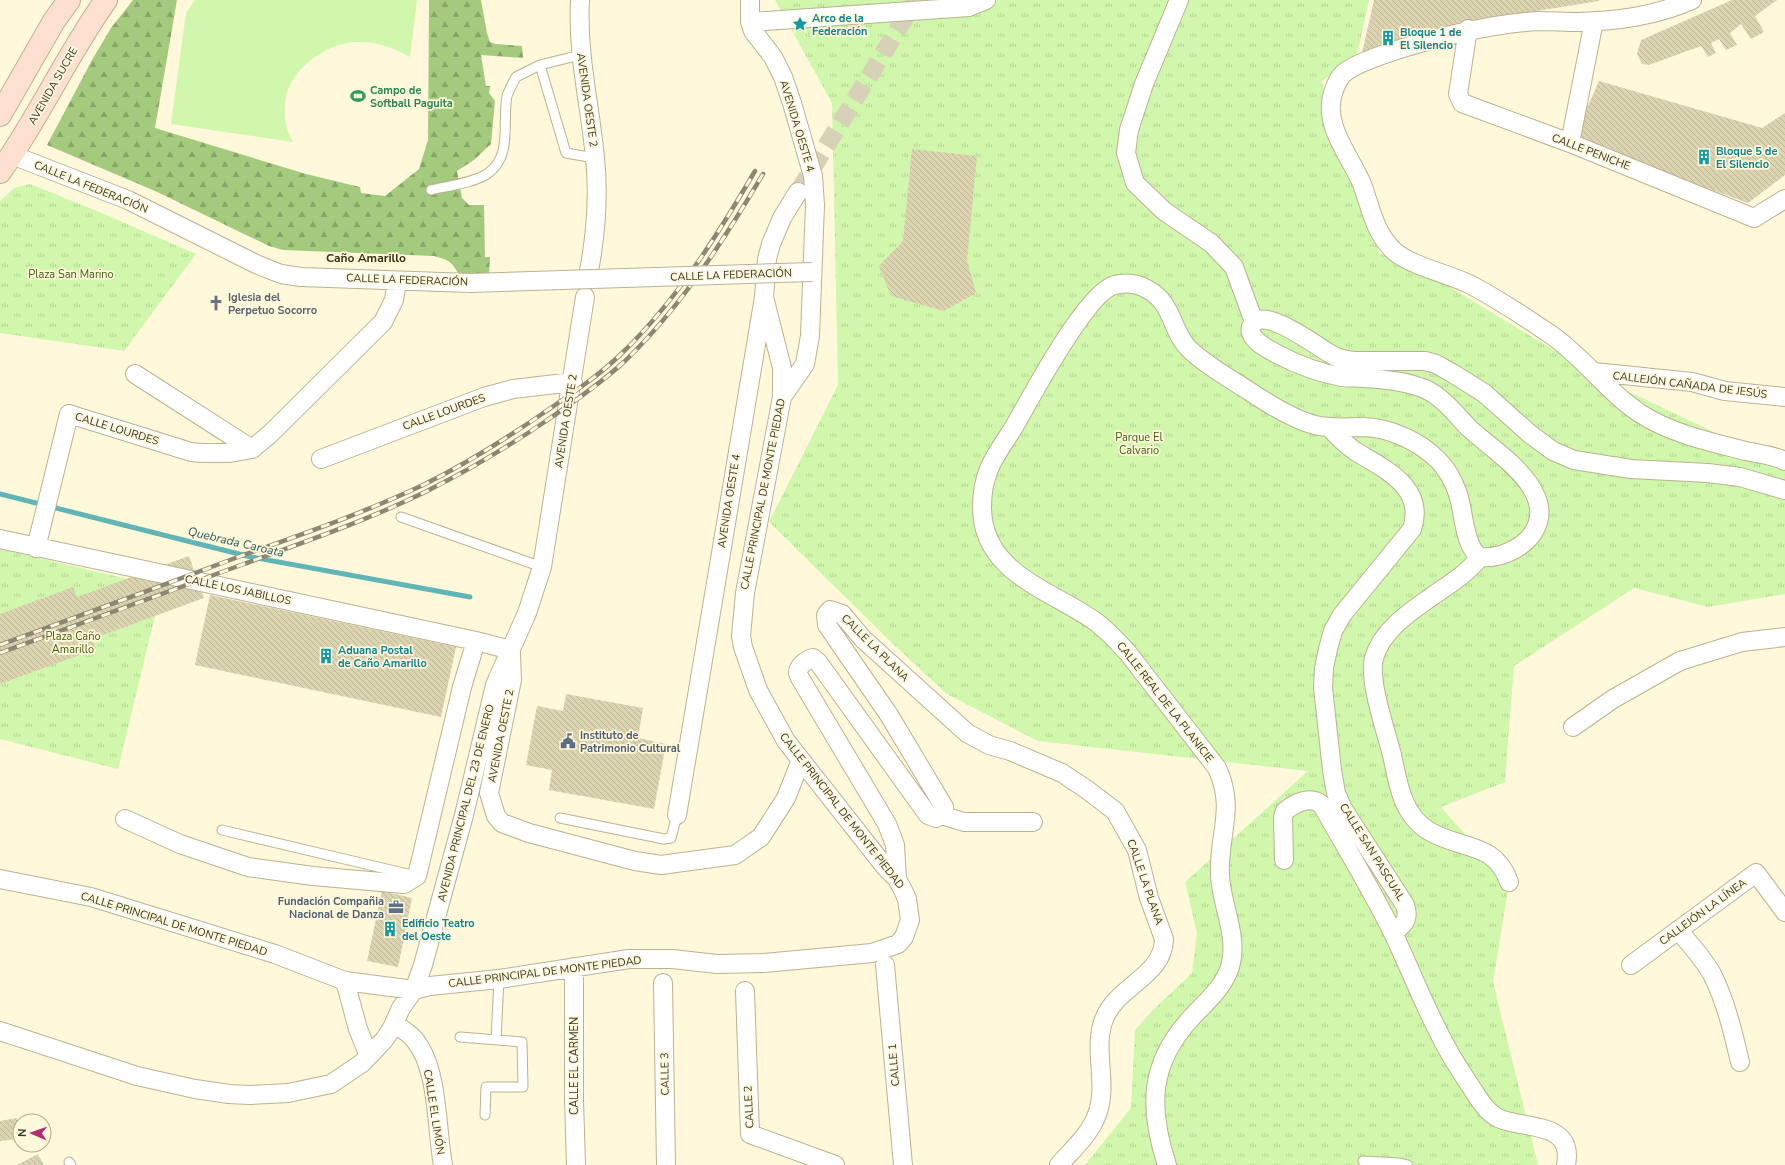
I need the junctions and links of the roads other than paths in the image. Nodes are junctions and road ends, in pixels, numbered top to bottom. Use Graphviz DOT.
graph roads {
  1 [pos="69,0"];
  2 [pos="106,0"];
  3 [pos="580,0"];
  4 [pos="750,0"];
  5 [pos="986,0"];
  6 [pos="1179,0"];
  7 [pos="1692,0"];
  8 [pos="1594,21"];
  9 [pos="750,22"];
  10 [pos="1468,29"];
  11 [pos="580,54"];
  12 [pos="540,65"];
  13 [pos="0,115"];
  14 [pos="1570,143"];
  15 [pos="595,158"];
  16 [pos="6,163"];
  17 [pos="431,190"];
  18 [pos="798,192"];
  19 [pos="1785,199"];
  20 [pos="589,271"];
  21 [pos="812,273"];
  22 [pos="397,280"];
  23 [pos="585,297"];
  24 [pos="764,297"];
  25 [pos="1254,322"];
  26 [pos="1594,372"];
  27 [pos="135,374"];
  28 [pos="572,382"];
  29 [pos="782,397"];
  30 [pos="1785,397"];
  31 [pos="1330,428"];
  32 [pos="252,449"];
  33 [pos="321,458"];
  34 [pos="1785,461"];
  35 [pos="1785,490"];
  36 [pos="401,517"];
  37 [pos="0,538"];
  38 [pos="36,548"];
  39 [pos="1480,557"];
  40 [pos="542,567"];
  41 [pos="1785,637"];
  42 [pos="476,641"];
  43 [pos="510,650"];
  44 [pos="1573,727"];
  45 [pos="801,760"];
  46 [pos="677,815"];
  47 [pos="941,815"];
  48 [pos="560,818"];
  49 [pos="124,819"];
  50 [pos="1033,822"];
  51 [pos="222,830"];
  52 [pos="1284,860"];
  53 [pos="0,879"];
  54 [pos="897,879"];
  55 [pos="410,880"];
  56 [pos="1509,882"];
  57 [pos="1785,912"];
  58 [pos="1678,930"];
  59 [pos="1393,933"];
  60 [pos="884,965"];
  61 [pos="1631,965"];
  62 [pos="574,967"];
  63 [pos="499,979"];
  64 [pos="345,981"];
  65 [pos="664,983"];
  66 [pos="414,990"];
  67 [pos="745,991"];
  68 [pos="394,1024"];
  69 [pos="0,1031"];
  70 [pos="460,1037"];
  71 [pos="496,1040"];
  72 [pos="368,1056"];
  73 [pos="1740,1062"];
  74 [pos="485,1115"];
  75 [pos="1363,1161"];
  76 [pos="443,1165"];
  77 [pos="576,1165"];
  78 [pos="666,1165"];
  79 [pos="835,1165"];
  80 [pos="903,1165"];
  81 [pos="1059,1165"];
  82 [pos="1167,1165"];
  83 [pos="1408,1165"];
  84 [pos="1566,1165"];
  1 -- 13 [label="main road"];
  2 -- 16 [label="main road, AVENIDA SUCRE"];
  3 -- 11 [label="street, AVENIDA OESTE 2"];
  4 -- 9 [label="street, AVENIDA OESTE 4"];
  5 -- 9 [label="street"];
  6 -- 25 [label="street"];
  7 -- 8 [label="street"];
  8 -- 10 [label="street"];
  8 -- 14 [label="street"];
  9 -- 21 [label="street, AVENIDA OESTE 4"];
  10 -- 14 [label="street, CALLE PENICHE"];
  10 -- 26 [label="street"];
  11 -- 12 [label="lane"];
  11 -- 15 [label="street, AVENIDA OESTE 2"];
  12 -- 15 [label="lane"];
  12 -- 17 [label="lane"];
  14 -- 19 [label="street, CALLE PENICHE"];
  15 -- 20 [label="street, AVENIDA OESTE 2"];
  16 -- 22 [label="street, CALLE LA FEDERACIÓN"];
  18 -- 24 [label="street, AVENIDA OESTE 4"];
  21 -- 22 [label="street, CALLE LA FEDERACIÓN, bridge"];
  21 -- 29 [label="street, AVENIDA OESTE 4"];
  22 -- 32 [label="street, CALLE LOURDES"];
  23 -- 28 [label="street, AVENIDA OESTE 2"];
  24 -- 29 [label="street, CALLE PRINCIPAL DE MONTE PIEDAD"];
  24 -- 46 [label="street, AVENIDA OESTE 4"];
  25 -- 35 [label="street"];
  25 -- 39 [label="street"];
  26 -- 30 [label="street, CALLEJÓN CAÑADA DE JESÚS"];
  26 -- 34 [label="street"];
  27 -- 32 [label="street"];
  28 -- 33 [label="street, CALLE LOURDES"];
  28 -- 40 [label="street, AVENIDA OESTE 2"];
  29 -- 45 [label="street, CALLE PRINCIPAL DE MONTE PIEDAD"];
  31 -- 39 [label="street, CALLE REAL DE LA PLANICIE"];
  31 -- 59 [label="street, CALLE SAN PASCUAL"];
  31 -- 82 [label="street, CALLE REAL DE LA PLANICIE"];
  32 -- 38 [label="street, CALLE LOURDES"];
  36 -- 40 [label="lane"];
  37 -- 38 [label="street, CALLE LOS JABILLOS"];
  38 -- 42 [label="street, CALLE LOS JABILLOS"];
  39 -- 56 [label="street"];
  40 -- 43 [label="street, AVENIDA OESTE 2"];
  41 -- 44 [label="street"];
  42 -- 43 [label="street, CALLE LOS JABILLOS"];
  42 -- 55 [label="street"];
  43 -- 45 [label="street, AVENIDA OESTE 2"];
  43 -- 66 [label="street, AVENIDA PRINCIPAL DEL 23 DE ENERO"];
  45 -- 54 [label="street, CALLE PRINCIPAL DE MONTE PIEDAD"];
  46 -- 48 [label="lane"];
  47 -- 50 [label="street"];
  47 -- 54 [label="street"];
  47 -- 81 [label="street, CALLE LA PLANA"];
  49 -- 55 [label="street"];
  51 -- 55 [label="lane"];
  52 -- 59 [label="street"];
  53 -- 64 [label="street, CALLE PRINCIPAL DE MONTE PIEDAD"];
  54 -- 62 [label="street, CALLE PRINCIPAL DE MONTE PIEDAD"];
  57 -- 58 [label="street, CALLEJÓN LA LÍNEA"];
  58 -- 61 [label="street, CALLEJÓN LA LÍNEA"];
  58 -- 73 [label="street"];
  59 -- 84 [label="street"];
  60 -- 80 [label="street, CALLE 1"];
  62 -- 63 [label="street, CALLE PRINCIPAL DE MONTE PIEDAD"];
  62 -- 77 [label="street, CALLE EL CARMEN"];
  63 -- 66 [label="street, CALLE PRINCIPAL DE MONTE PIEDAD"];
  63 -- 71 [label="lane"];
  64 -- 66 [label="street, CALLE PRINCIPAL DE MONTE PIEDAD"];
  64 -- 72 [label="street"];
  65 -- 78 [label="street, CALLE 3"];
  66 -- 68 [label="street, AVENIDA PRINCIPAL DEL 23 DE ENERO"];
  67 -- 79 [label="street, CALLE 2"];
  68 -- 72 [label="street, AVENIDA PRINCIPAL DEL 23 DE ENERO"];
  68 -- 76 [label="street, CALLE EL LIMÓN"];
  69 -- 72 [label="street, AVENIDA PRINCIPAL DEL 23 DE ENERO"];
  70 -- 71 [label="lane"];
  71 -- 74 [label="lane"];
  75 -- 83 [label="lane"];
}
